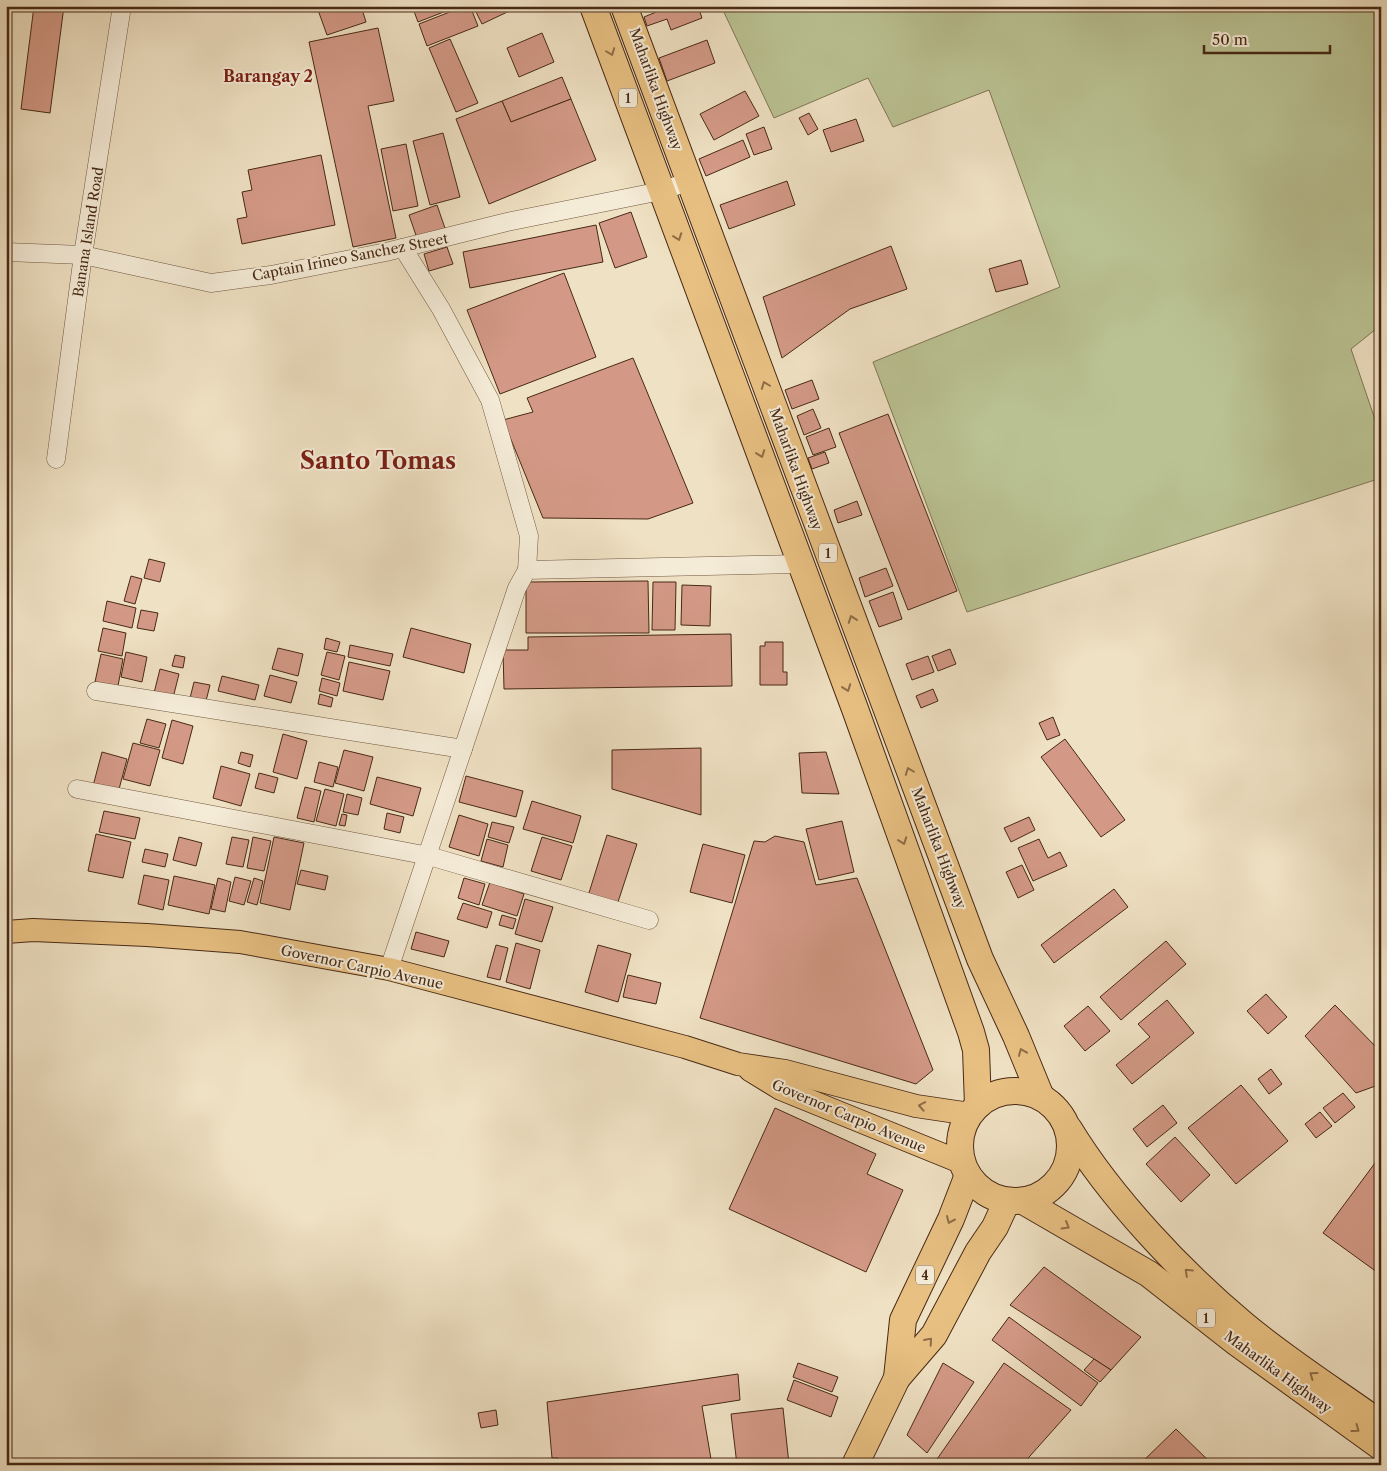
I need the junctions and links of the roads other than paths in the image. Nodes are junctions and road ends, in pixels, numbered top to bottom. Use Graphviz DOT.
graph roads {
  1 [pos="122,6"];
  2 [pos="593,6"];
  3 [pos="624,6"];
  4 [pos="690,181"];
  5 [pos="661,191"];
  6 [pos="403,248"];
  7 [pos="6,252"];
  8 [pos="83,255"];
  9 [pos="56,459"];
  10 [pos="802,564"];
  11 [pos="527,570"];
  12 [pos="96,691"];
  13 [pos="463,749"];
  14 [pos="77,789"];
  15 [pos="429,856"];
  16 [pos="649,920"];
  17 [pos="6,932"];
  18 [pos="389,969"];
  19 [pos="738,1064"];
  20 [pos="1041,1097"];
  21 [pos="974,1110"];
  22 [pos="1068,1129"];
  23 [pos="965,1169"];
  24 [pos="1015,1201"];
  25 [pos="897,1378"];
  26 [pos="1381,1424"];
  27 [pos="1381,1447"];
  28 [pos="855,1465"];
  1 -- 8 [label="street, Banana Island Road"];
  2 -- 5 [label="highway, Maharlika Highway / 1, one-way"];
  3 -- 4 [label="highway, Maharlika Highway / 1"];
  4 -- 5 [label="street, Captain Irineo Sanchez Street"];
  20 -- 4 [label="highway, Maharlika Highway / 1, one-way"];
  5 -- 6 [label="street, Captain Irineo Sanchez Street"];
  5 -- 10 [label="highway, Maharlika Highway / 1, one-way"];
  6 -- 8 [label="street, Captain Irineo Sanchez Street"];
  6 -- 11 [label="street"];
  7 -- 8 [label="street, Captain Irineo Sanchez Street"];
  8 -- 9 [label="street, Banana Island Road"];
  10 -- 11 [label="street"];
  10 -- 21 [label="highway, Maharlika Highway / 1, one-way"];
  11 -- 13 [label="street"];
  12 -- 13 [label="street"];
  13 -- 15 [label="street"];
  14 -- 15 [label="street"];
  15 -- 16 [label="street"];
  15 -- 18 [label="street"];
  17 -- 18 [label="main road, Governor Carpio Avenue"];
  18 -- 19 [label="main road, Governor Carpio Avenue"];
  21 -- 19 [label="main road, Governor Carpio Avenue, one-way"];
  19 -- 23 [label="main road, Governor Carpio Avenue"];
  20 -- 21 [label="highway, 1"];
  20 -- 22 [label="highway, 1"];
  21 -- 23 [label="highway, 1"];
  22 -- 24 [label="highway, 1"];
  26 -- 22 [label="highway, Maharlika Highway / 1, one-way"];
  23 -- 24 [label="highway, 1"];
  23 -- 25 [label="highway, 4, one-way"];
  25 -- 24 [label="highway, 4, one-way"];
  24 -- 27 [label="highway, Maharlika Highway / 1, one-way"];
  25 -- 28 [label="highway, 4"];
}
